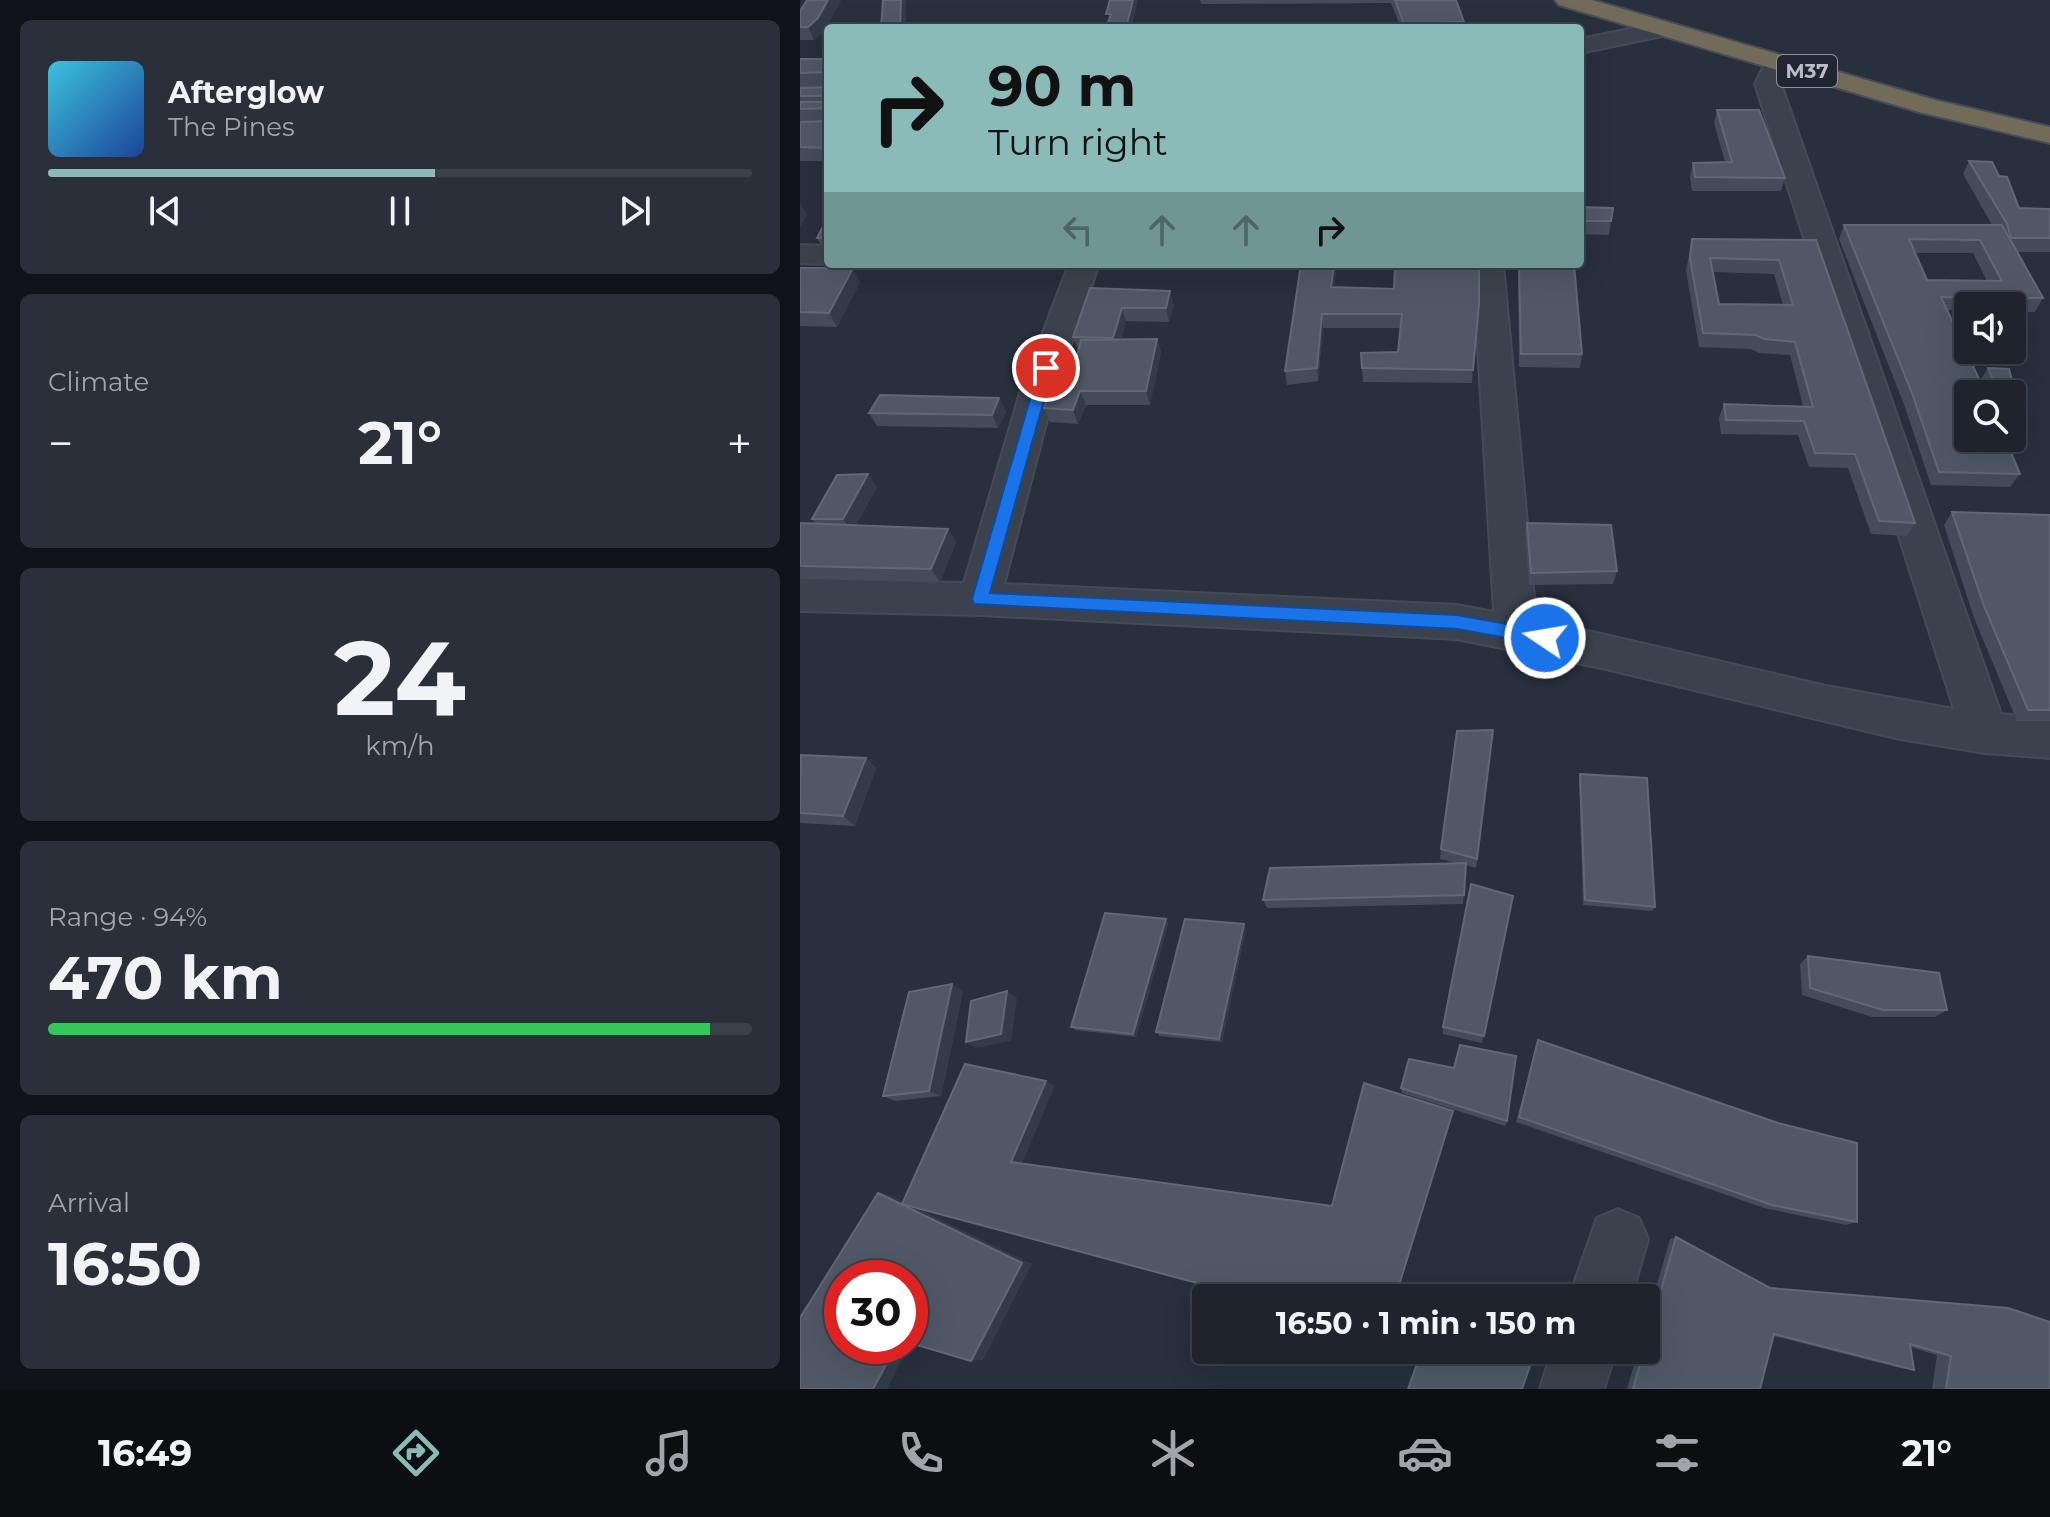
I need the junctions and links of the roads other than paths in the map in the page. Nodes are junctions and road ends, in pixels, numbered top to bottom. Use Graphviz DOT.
graph roads {
  1 [pos="1567,0"];
  2 [pos="1640,0"];
  3 [pos="1664,29"];
  4 [pos="1584,45"];
  5 [pos="1777,62"];
  6 [pos="2050,112"];
  7 [pos="2050,135"];
  8 [pos="800,254"];
  9 [pos="824,255"];
  10 [pos="1083,268"];
  11 [pos="1488,268"];
  12 [pos="800,595"];
  13 [pos="980,599"];
  14 [pos="1516,631"];
  15 [pos="1985,734"];
  16 [pos="2050,738"];
  17 [pos="1618,1239"];
  18 [pos="1604,1284"];
  19 [pos="1580,1364"];
  20 [pos="1572,1389"];
  1 -- 3 [label="highway, M37"];
  2 -- 6 [label="highway, M37"];
  3 -- 4 [label="street"];
  3 -- 5 [label="highway, M37"];
  5 -- 7 [label="highway, M37"];
  5 -- 15 [label="street"];
  8 -- 9 [label="street"];
  10 -- 13 [label="street"];
  11 -- 14 [label="street"];
  12 -- 13 [label="street"];
  13 -- 14 [label="street"];
  14 -- 15 [label="street"];
  15 -- 16 [label="street"];
  17 -- 18 [label="street"];
  19 -- 20 [label="street"];
}
